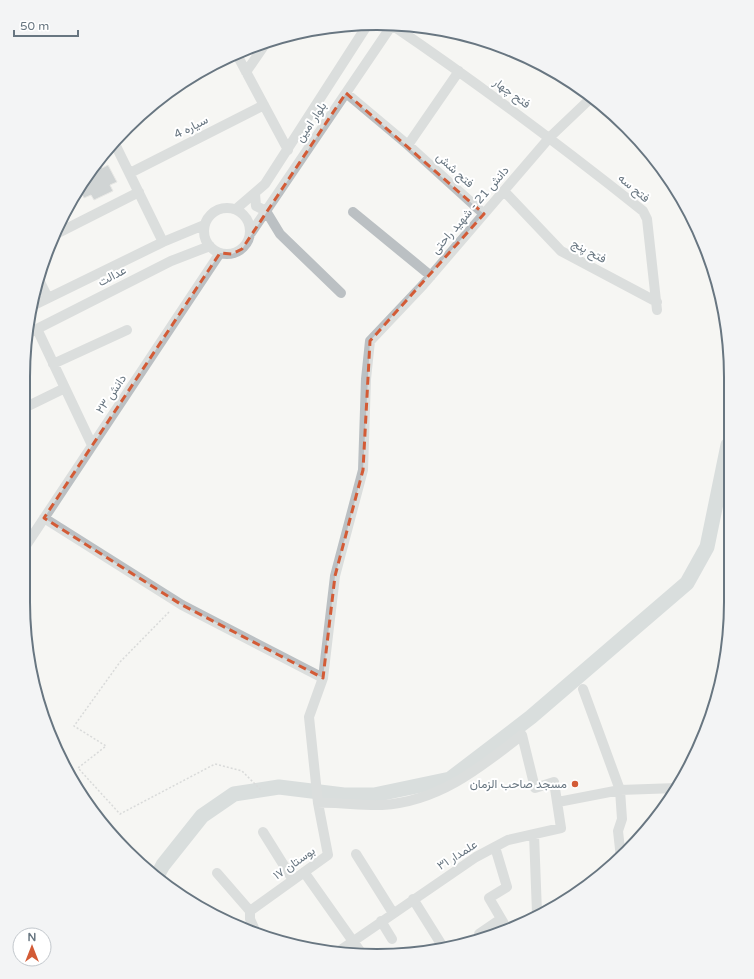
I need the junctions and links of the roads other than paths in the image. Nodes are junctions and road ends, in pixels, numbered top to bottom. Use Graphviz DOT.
graph roads {
  1 [pos="388,30"];
  2 [pos="364,31"];
  3 [pos="401,31"];
  4 [pos="262,49"];
  5 [pos="239,59"];
  6 [pos="459,71"];
  7 [pos="246,72"];
  8 [pos="346,93"];
  9 [pos="587,101"];
  10 [pos="264,105"];
  11 [pos="550,137"];
  12 [pos="408,145"];
  13 [pos="117,147"];
  14 [pos="288,150"];
  15 [pos="130,173"];
  16 [pos="504,191"];
  17 [pos="139,192"];
  18 [pos="255,194"];
  19 [pos="236,209"];
  20 [pos="266,211"];
  21 [pos="353,212"];
  22 [pos="484,214"];
  23 [pos="204,225"];
  24 [pos="63,231"];
  25 [pos="251,233"];
  26 [pos="163,242"];
  27 [pos="210,246"];
  28 [pos="220,253"];
  29 [pos="431,276"];
  30 [pos="42,286"];
  31 [pos="341,294"];
  32 [pos="48,298"];
  33 [pos="38,303"];
  34 [pos="657,306"];
  35 [pos="128,330"];
  36 [pos="33,331"];
  37 [pos="33,333"];
  38 [pos="53,364"];
  39 [pos="64,388"];
  40 [pos="30,405"];
  41 [pos="92,445"];
  42 [pos="44,518"];
  43 [pos="30,539"];
  44 [pos="323,678"];
  45 [pos="583,689"];
  46 [pos="671,787"];
  47 [pos="620,790"];
  48 [pos="558,802"];
  49 [pos="318,803"];
  50 [pos="263,832"];
  51 [pos="534,834"];
  52 [pos="495,847"];
  53 [pos="620,849"];
  54 [pos="356,854"];
  55 [pos="304,872"];
  56 [pos="217,873"];
  57 [pos="293,880"];
  58 [pos="413,899"];
  59 [pos="537,910"];
  60 [pos="250,911"];
  61 [pos="393,913"];
  62 [pos="381,921"];
  63 [pos="503,923"];
  64 [pos="253,926"];
  65 [pos="480,933"];
  66 [pos="392,939"];
  67 [pos="353,941"];
  68 [pos="440,943"];
  69 [pos="344,947"];
  70 [pos="358,948"];
  1 -- 8 [label="street, بلوار امین"];
  2 -- 14 [label="street, بلوار امین"];
  3 -- 6 [label="street, فتح چهار"];
  4 -- 7 [label="street"];
  5 -- 7 [label="street"];
  6 -- 11 [label="street, فتح چهار"];
  6 -- 12 [label="street"];
  7 -- 10 [label="street"];
  8 -- 12 [label="street, فتح شش"];
  8 -- 20 [label="street, بلوار امین"];
  9 -- 11 [label="street, دانش 21 - شهید راحتی"];
  10 -- 14 [label="street"];
  10 -- 15 [label="street, سیاره 4"];
  11 -- 16 [label="street, دانش 21 - شهید راحتی"];
  11 -- 34 [label="street, فتح سه"];
  12 -- 22 [label="street, فتح شش"];
  13 -- 15 [label="street"];
  14 -- 18 [label="street, بلوار امین"];
  15 -- 17 [label="street"];
  16 -- 22 [label="street, دانش 21 - شهید راحتی"];
  16 -- 34 [label="street, فتح پنج"];
  17 -- 24 [label="street"];
  17 -- 26 [label="street"];
  18 -- 19 [label="street, بلوار امین"];
  18 -- 20 [label="street"];
  19 -- 23 [label="street"];
  19 -- 25 [label="street"];
  20 -- 25 [label="street, بلوار امین"];
  20 -- 31 [label="street"];
  21 -- 29 [label="street"];
  22 -- 29 [label="street, دانش 21 - شهید راحتی"];
  23 -- 26 [label="street, عدالت"];
  23 -- 27 [label="street"];
  25 -- 28 [label="street"];
  26 -- 32 [label="street, عدالت"];
  27 -- 28 [label="street"];
  27 -- 36 [label="street, عدالت"];
  28 -- 41 [label="street, دانش ۲۳"];
  29 -- 44 [label="street, دانش 21 - شهید راحتی"];
  30 -- 32 [label="street"];
  32 -- 33 [label="street, عدالت"];
  35 -- 38 [label="street"];
  37 -- 38 [label="street"];
  38 -- 39 [label="street"];
  39 -- 40 [label="street"];
  39 -- 41 [label="street"];
  41 -- 42 [label="street, دانش ۲۳"];
  42 -- 43 [label="street, دانش ۲۳"];
  42 -- 44 [label="street"];
  44 -- 49 [label="street"];
  45 -- 47 [label="street"];
  46 -- 47 [label="street"];
  47 -- 48 [label="street"];
  47 -- 53 [label="street"];
  48 -- 49 [label="street, علمدار ۳۱"];
  48 -- 51 [label="street, علمدار ۳۱"];
  49 -- 55 [label="street, بوستان ۱۷"];
  50 -- 57 [label="street"];
  51 -- 52 [label="street, علمدار ۳۱"];
  51 -- 59 [label="street"];
  52 -- 58 [label="street, علمدار ۳۱"];
  52 -- 63 [label="street"];
  54 -- 61 [label="street"];
  55 -- 57 [label="street, بوستان ۱۷"];
  55 -- 67 [label="street"];
  56 -- 60 [label="street"];
  57 -- 60 [label="street, بوستان ۱۷"];
  58 -- 61 [label="street, علمدار ۳۱"];
  58 -- 68 [label="street"];
  60 -- 64 [label="street"];
  61 -- 62 [label="street, علمدار ۳۱"];
  62 -- 66 [label="street"];
  62 -- 67 [label="street, علمدار ۳۱"];
  63 -- 65 [label="street"];
  67 -- 69 [label="street, علمدار ۳۱"];
  67 -- 70 [label="street"];
}
